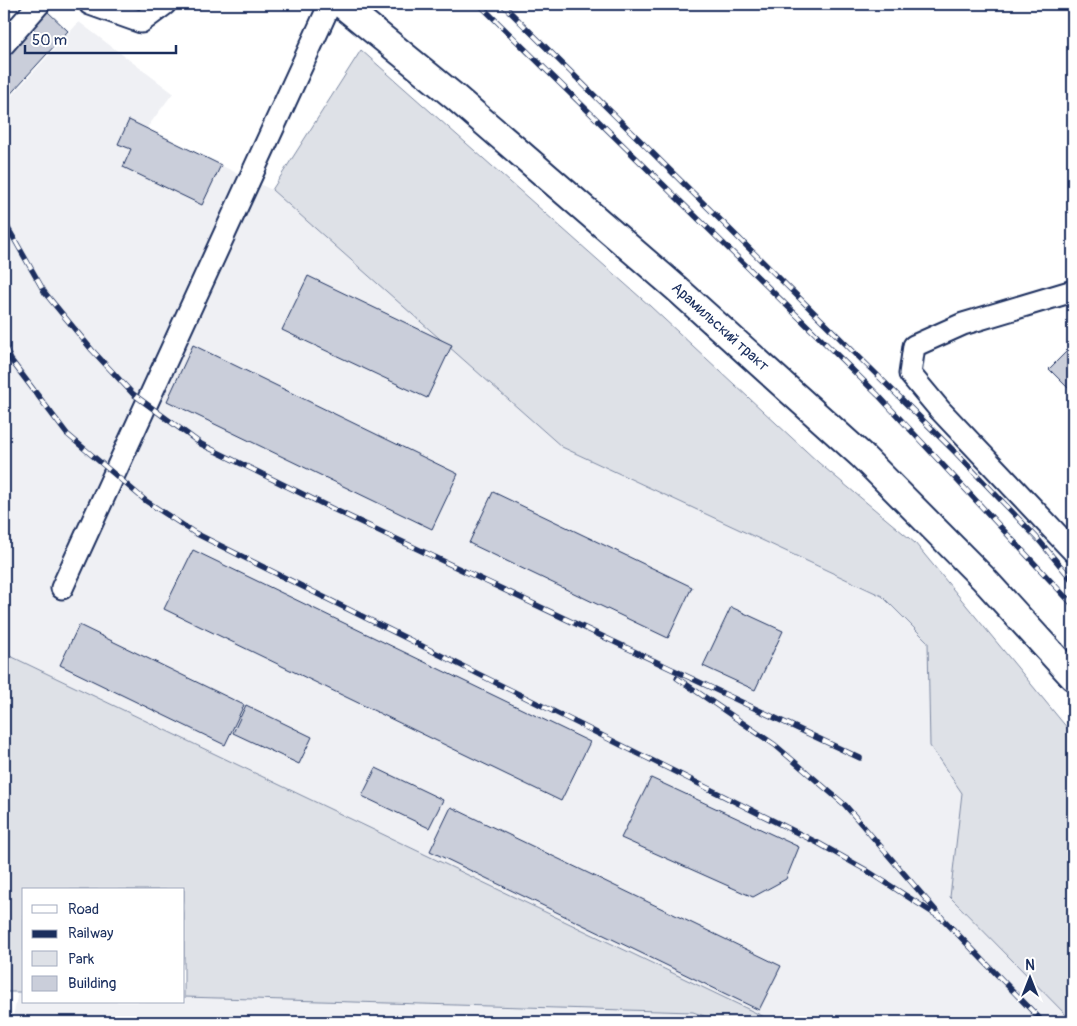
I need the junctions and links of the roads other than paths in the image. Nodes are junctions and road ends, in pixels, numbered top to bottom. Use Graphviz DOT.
graph roads {
  1 [pos="39,4"];
  2 [pos="90,4"];
  3 [pos="165,4"];
  4 [pos="330,4"];
  5 [pos="341,4"];
  6 [pos="4,44"];
  7 [pos="1073,291"];
  8 [pos="1073,551"];
  9 [pos="62,588"];
  10 [pos="1073,677"];
  1 -- 6 [label="lane"];
  2 -- 3 [label="lane"];
  4 -- 9 [label="lane"];
  5 -- 10 [label="main road, Арамильский тракт"];
  7 -- 8 [label="lane"];
}
